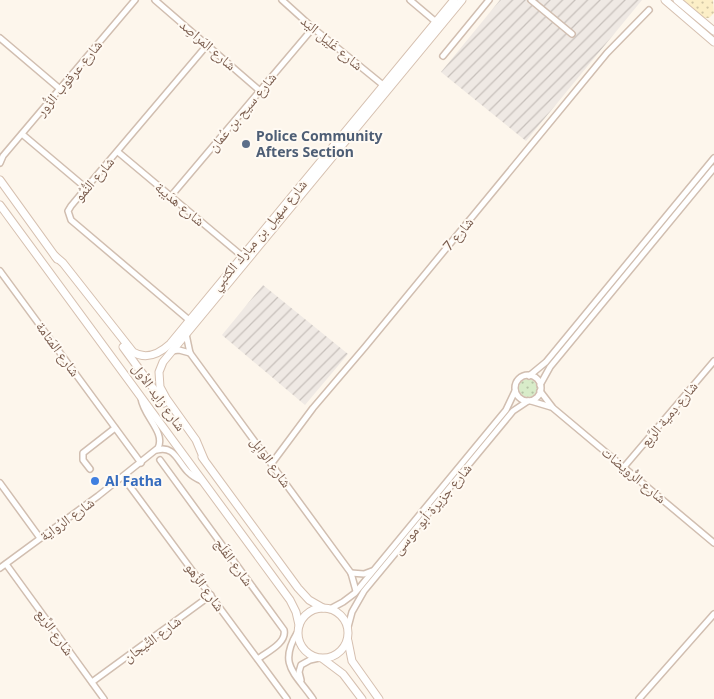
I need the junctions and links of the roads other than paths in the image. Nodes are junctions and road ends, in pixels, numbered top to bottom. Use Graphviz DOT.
graph roads {
  1 [pos="135,0"];
  2 [pos="155,0"];
  3 [pos="282,0"];
  4 [pos="410,0"];
  5 [pos="454,0"];
  6 [pos="462,0"];
  7 [pos="489,0"];
  8 [pos="531,0"];
  9 [pos="665,0"];
  10 [pos="677,0"];
  11 [pos="649,10"];
  12 [pos="436,22"];
  13 [pos="313,28"];
  14 [pos="714,31"];
  15 [pos="572,34"];
  16 [pos="0,38"];
  17 [pos="714,42"];
  18 [pos="208,44"];
  19 [pos="443,56"];
  20 [pos="383,85"];
  21 [pos="60,89"];
  22 [pos="260,90"];
  23 [pos="22,134"];
  24 [pos="118,152"];
  25 [pos="1,156"];
  26 [pos="714,158"];
  27 [pos="0,163"];
  28 [pos="714,168"];
  29 [pos="0,180"];
  30 [pos="86,188"];
  31 [pos="171,196"];
  32 [pos="0,205"];
  33 [pos="55,256"];
  34 [pos="242,256"];
  35 [pos="0,271"];
  36 [pos="189,320"];
  37 [pos="186,333"];
  38 [pos="171,351"];
  39 [pos="190,353"];
  40 [pos="714,361"];
  41 [pos="530,376"];
  42 [pos="540,388"];
  43 [pos="515,391"];
  44 [pos="141,397"];
  45 [pos="530,401"];
  46 [pos="553,408"];
  47 [pos="115,428"];
  48 [pos="157,450"];
  49 [pos="204,459"];
  50 [pos="160,460"];
  51 [pos="141,463"];
  52 [pos="272,463"];
  53 [pos="624,467"];
  54 [pos="90,469"];
  55 [pos="123,476"];
  56 [pos="202,481"];
  57 [pos="0,483"];
  58 [pos="40,538"];
  59 [pos="714,543"];
  60 [pos="6,564"];
  61 [pos="0,568"];
  62 [pos="373,571"];
  63 [pos="351,573"];
  64 [pos="356,591"];
  65 [pos="211,596"];
  66 [pos="327,608"];
  67 [pos="714,614"];
  68 [pos="348,627"];
  69 [pos="298,629"];
  70 [pos="348,640"];
  71 [pos="321,658"];
  72 [pos="258,659"];
  73 [pos="92,682"];
  74 [pos="302,683"];
  75 [pos="104,699"];
  76 [pos="287,699"];
  77 [pos="313,699"];
  78 [pos="362,699"];
  79 [pos="379,699"];
  80 [pos="639,699"];
  1 -- 21 [label="street, شارع عرقوب الزُّور"];
  2 -- 18 [label="street, شارع المَراصِد"];
  3 -- 13 [label="street, شارع غَلِيل اليَد"];
  4 -- 12 [label="street"];
  5 -- 12 [label="main road, شارع سهيل بن مبارك الكتبي"];
  6 -- 37 [label="main road, شارع سهيل بن مبارك الكتبي"];
  7 -- 19 [label="street"];
  8 -- 15 [label="street"];
  9 -- 17 [label="main road"];
  10 -- 14 [label="main road"];
  11 -- 52 [label="street, شارع 7"];
  12 -- 20 [label="main road, شارع سهيل بن مبارك الكتبي"];
  13 -- 20 [label="street, شارع غَلِيل اليَد"];
  13 -- 22 [label="street, شارع سيح بن عُمان"];
  16 -- 21 [label="street"];
  18 -- 22 [label="street, شارع المَراصِد"];
  18 -- 24 [label="street, شارع النُّمُو"];
  20 -- 34 [label="main road, شارع سهيل بن مبارك الكتبي"];
  21 -- 23 [label="street, شارع عرقوب الزُّور"];
  22 -- 31 [label="street, شارع سيح بن عُمان"];
  23 -- 25 [label="street, شارع عرقوب الزُّور"];
  23 -- 30 [label="street"];
  24 -- 30 [label="street, شارع النُّمُو"];
  24 -- 31 [label="street, شارع هدَيبة"];
  25 -- 27 [label="street, شارع عرقوب الزُّور"];
  26 -- 41 [label="street"];
  28 -- 42 [label="street"];
  29 -- 33 [label="main road, شارع زايد الأول"];
  30 -- 36 [label="street, شارع النُّمُو"];
  31 -- 34 [label="street, شارع هدَيبة"];
  32 -- 44 [label="main road, شارع زايد الأول"];
  33 -- 36 [label="main road, شارع سهيل بن مبارك الكتبي"];
  33 -- 49 [label="main road, شارع زايد الأول"];
  34 -- 36 [label="main road, شارع سهيل بن مبارك الكتبي"];
  35 -- 47 [label="street, شارع المَتامة"];
  37 -- 38 [label="main road, شارع سهيل بن مبارك الكتبي"];
  37 -- 39 [label="street, شارع الوابِل"];
  38 -- 39 [label="street"];
  38 -- 49 [label="main road, شارع سهيل بن مبارك الكتبي"];
  39 -- 52 [label="street, شارع الوابِل"];
  40 -- 53 [label="street, شارع دِمية الرَّبع"];
  41 -- 42 [label="street"];
  41 -- 43 [label="street"];
  42 -- 45 [label="street"];
  42 -- 46 [label="street, شارع الرُّويضات"];
  43 -- 45 [label="street"];
  43 -- 62 [label="street, شارع جزيرة أبو موسى"];
  44 -- 48 [label="street"];
  44 -- 56 [label="main road, شارع زايد الأول"];
  45 -- 46 [label="street, شارع الرُّويضات"];
  45 -- 68 [label="street, شارع جزيرة أبو موسى"];
  46 -- 53 [label="street, شارع الرُّويضات"];
  47 -- 51 [label="street, شارع المَتامة"];
  47 -- 54 [label="street"];
  48 -- 51 [label="street, شارع الرُواية"];
  48 -- 56 [label="street"];
  49 -- 66 [label="main road, شارع زايد الأول"];
  50 -- 72 [label="street, شارع الفَلَج"];
  51 -- 55 [label="street, شارع الرُواية"];
  52 -- 63 [label="street, شارع الوابِل"];
  53 -- 59 [label="street, شارع الرُّويضات"];
  55 -- 58 [label="street, شارع الرُواية"];
  55 -- 65 [label="street, شارع الزَّهو"];
  56 -- 69 [label="main road, شارع زايد الأول"];
  57 -- 58 [label="street"];
  58 -- 60 [label="street, شارع الرُواية"];
  60 -- 61 [label="street, شارع الرُواية"];
  60 -- 73 [label="street, شارع الرِّيع"];
  62 -- 63 [label="street"];
  62 -- 64 [label="street, شارع جزيرة أبو موسى"];
  63 -- 64 [label="street, شارع الوابِل"];
  64 -- 66 [label="street, شارع جزيرة أبو موسى"];
  65 -- 72 [label="street, شارع الزَّهو"];
  65 -- 73 [label="street, شارع التِّيجان"];
  66 -- 68 [label="main road"];
  66 -- 69 [label="main road"];
  67 -- 80 [label="street"];
  68 -- 70 [label="main road"];
  69 -- 71 [label="main road"];
  69 -- 74 [label="street"];
  70 -- 71 [label="main road"];
  70 -- 79 [label="main road"];
  71 -- 74 [label="street"];
  71 -- 78 [label="main road"];
  72 -- 76 [label="street, شارع الزَّهو"];
  73 -- 75 [label="street, شارع الرِّيع"];
  74 -- 77 [label="street"];
}
